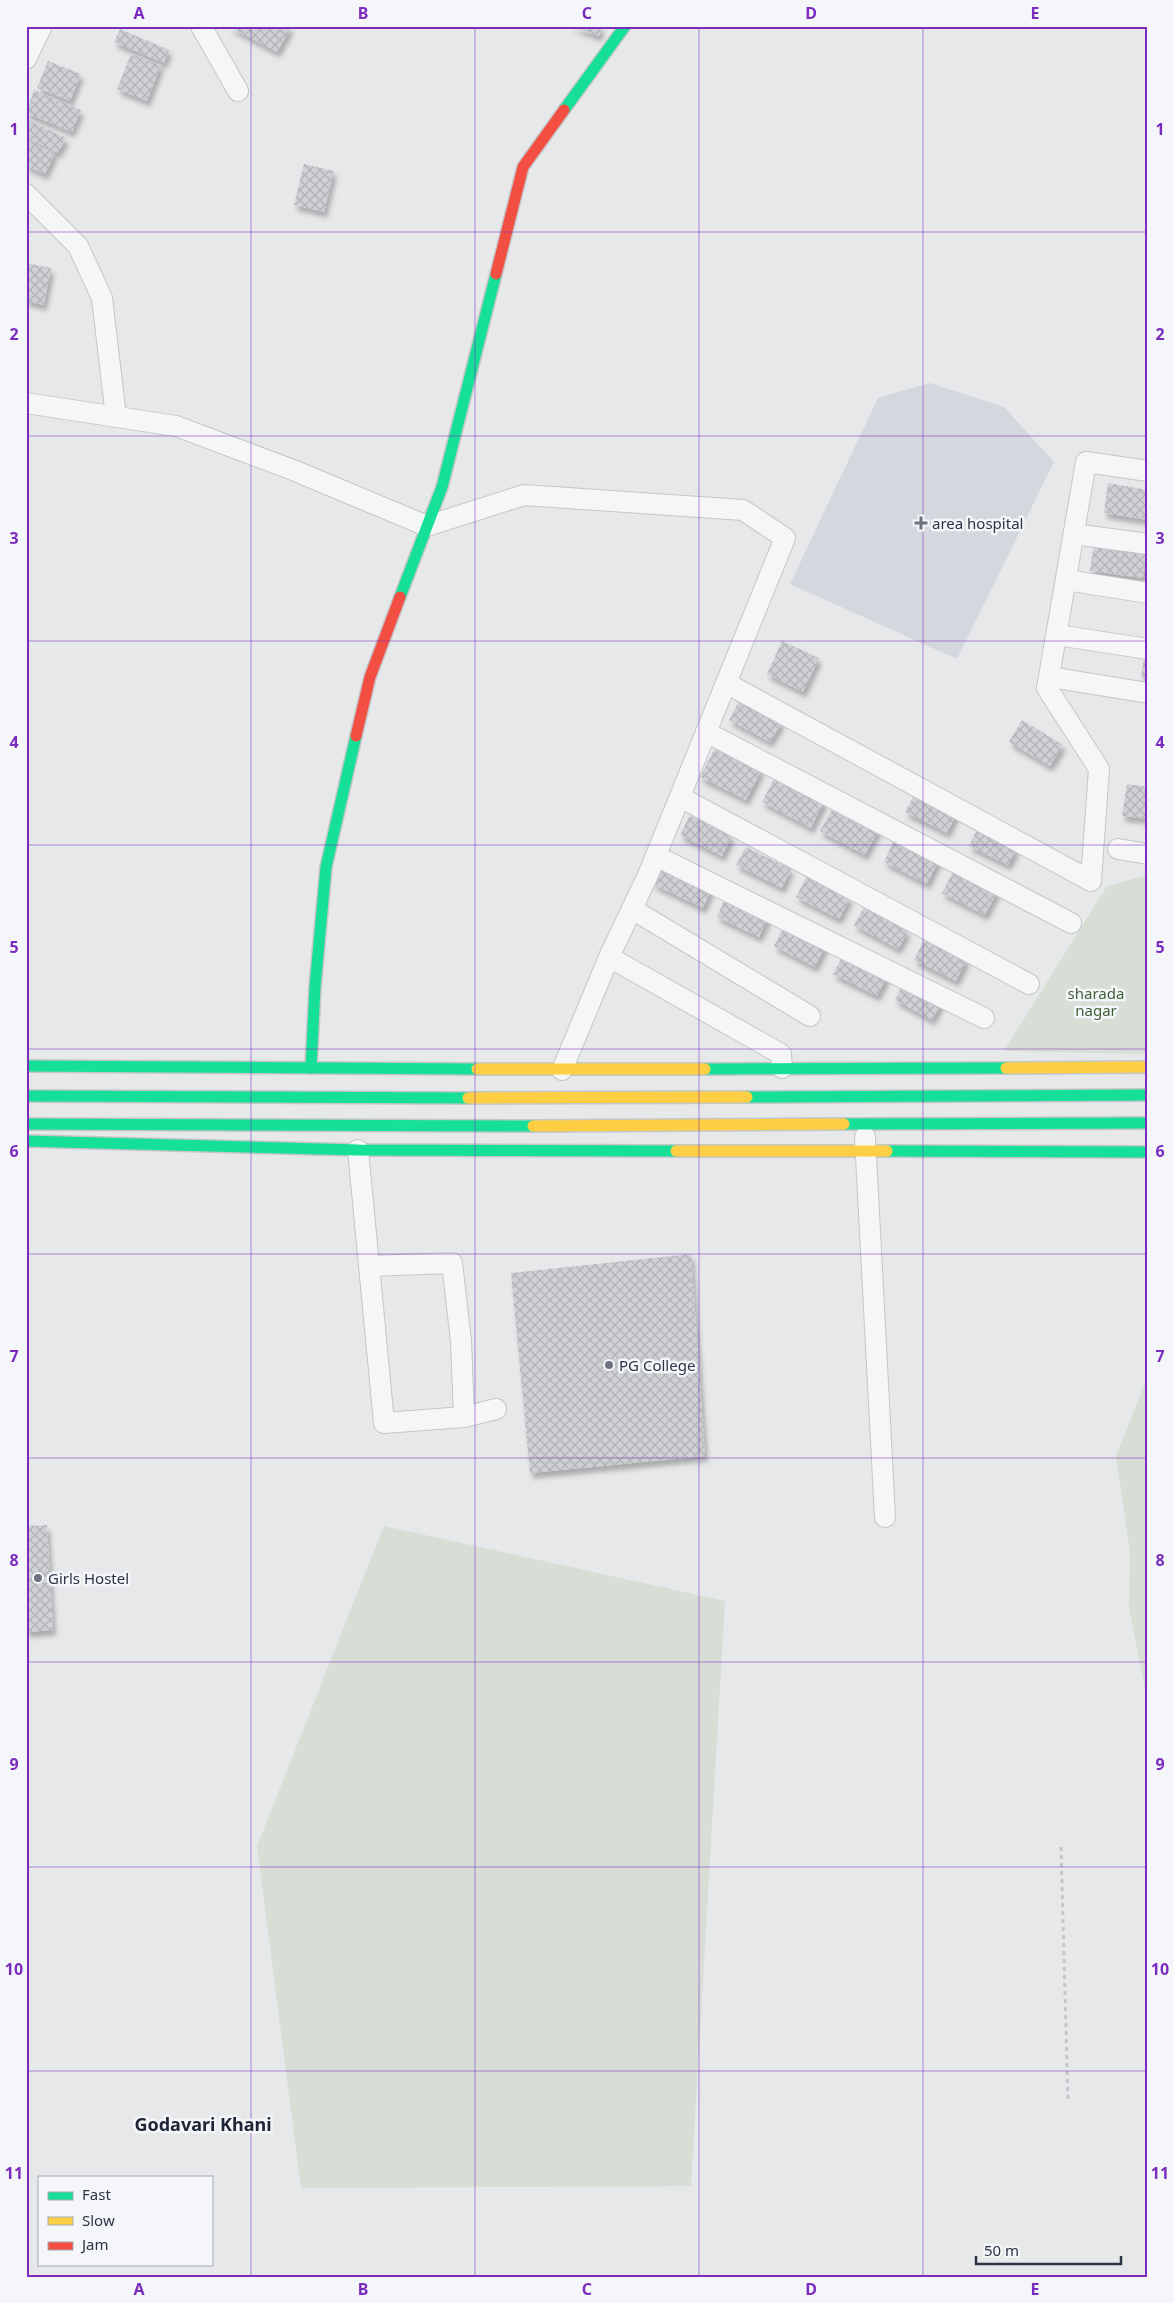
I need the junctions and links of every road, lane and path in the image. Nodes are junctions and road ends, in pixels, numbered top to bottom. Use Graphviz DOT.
graph roads {
  1 [pos="42,26"];
  2 [pos="201,26"];
  3 [pos="625,26"];
  4 [pos="26,59"];
  5 [pos="238,91"];
  6 [pos="26,194"];
  7 [pos="26,403"];
  8 [pos="116,417"];
  9 [pos="1148,471"];
  10 [pos="427,526"];
  11 [pos="1074,534"];
  12 [pos="1148,544"];
  13 [pos="1066,580"];
  14 [pos="1148,593"];
  15 [pos="1057,635"];
  16 [pos="1148,649"];
  17 [pos="1050,677"];
  18 [pos="726,683"];
  19 [pos="1148,693"];
  20 [pos="706,732"];
  21 [pos="680,797"];
  22 [pos="1118,849"];
  23 [pos="1148,854"];
  24 [pos="656,856"];
  25 [pos="632,909"];
  26 [pos="1071,923"];
  27 [pos="609,957"];
  28 [pos="1029,984"];
  29 [pos="810,1016"];
  30 [pos="984,1018"];
  31 [pos="26,1066"];
  32 [pos="1148,1067"];
  33 [pos="311,1068"];
  34 [pos="782,1068"];
  35 [pos="562,1070"];
  36 [pos="1148,1095"];
  37 [pos="26,1096"];
  38 [pos="1148,1123"];
  39 [pos="27,1124"];
  40 [pos="864,1125"];
  41 [pos="27,1141"];
  42 [pos="358,1150"];
  43 [pos="1148,1152"];
  44 [pos="866,1153"];
  45 [pos="369,1266"];
  46 [pos="496,1409"];
  47 [pos="464,1417"];
  48 [pos="885,1517"];
  49 [pos="1061,1847"];
  50 [pos="1068,2102"];
  1 -- 4 [label="street"];
  2 -- 5 [label="street"];
  3 -- 10 [label="main road"];
  6 -- 8 [label="street"];
  7 -- 8 [label="street"];
  8 -- 10 [label="street"];
  9 -- 11 [label="street"];
  10 -- 18 [label="street"];
  10 -- 33 [label="main road"];
  11 -- 12 [label="street"];
  11 -- 13 [label="street"];
  13 -- 14 [label="street"];
  13 -- 15 [label="street"];
  15 -- 16 [label="street"];
  15 -- 17 [label="street"];
  17 -- 18 [label="street"];
  17 -- 19 [label="street"];
  18 -- 20 [label="street"];
  20 -- 21 [label="street"];
  20 -- 26 [label="street"];
  21 -- 24 [label="street"];
  21 -- 28 [label="street"];
  22 -- 23 [label="street"];
  24 -- 25 [label="street"];
  24 -- 30 [label="street"];
  25 -- 27 [label="street"];
  25 -- 29 [label="street"];
  27 -- 34 [label="street"];
  27 -- 35 [label="street"];
  31 -- 33 [label="main road"];
  32 -- 34 [label="main road"];
  33 -- 35 [label="main road"];
  34 -- 35 [label="main road"];
  36 -- 37 [label="main road"];
  38 -- 40 [label="main road"];
  39 -- 40 [label="main road"];
  39 -- 41 [label="main road"];
  40 -- 44 [label="street"];
  41 -- 42 [label="main road"];
  42 -- 44 [label="main road"];
  42 -- 45 [label="street"];
  43 -- 44 [label="main road"];
  44 -- 48 [label="street"];
  45 -- 47 [label="street"];
  45 -- 47 [label="street"];
  46 -- 47 [label="street"];
  49 -- 50 [label="path"];
}
